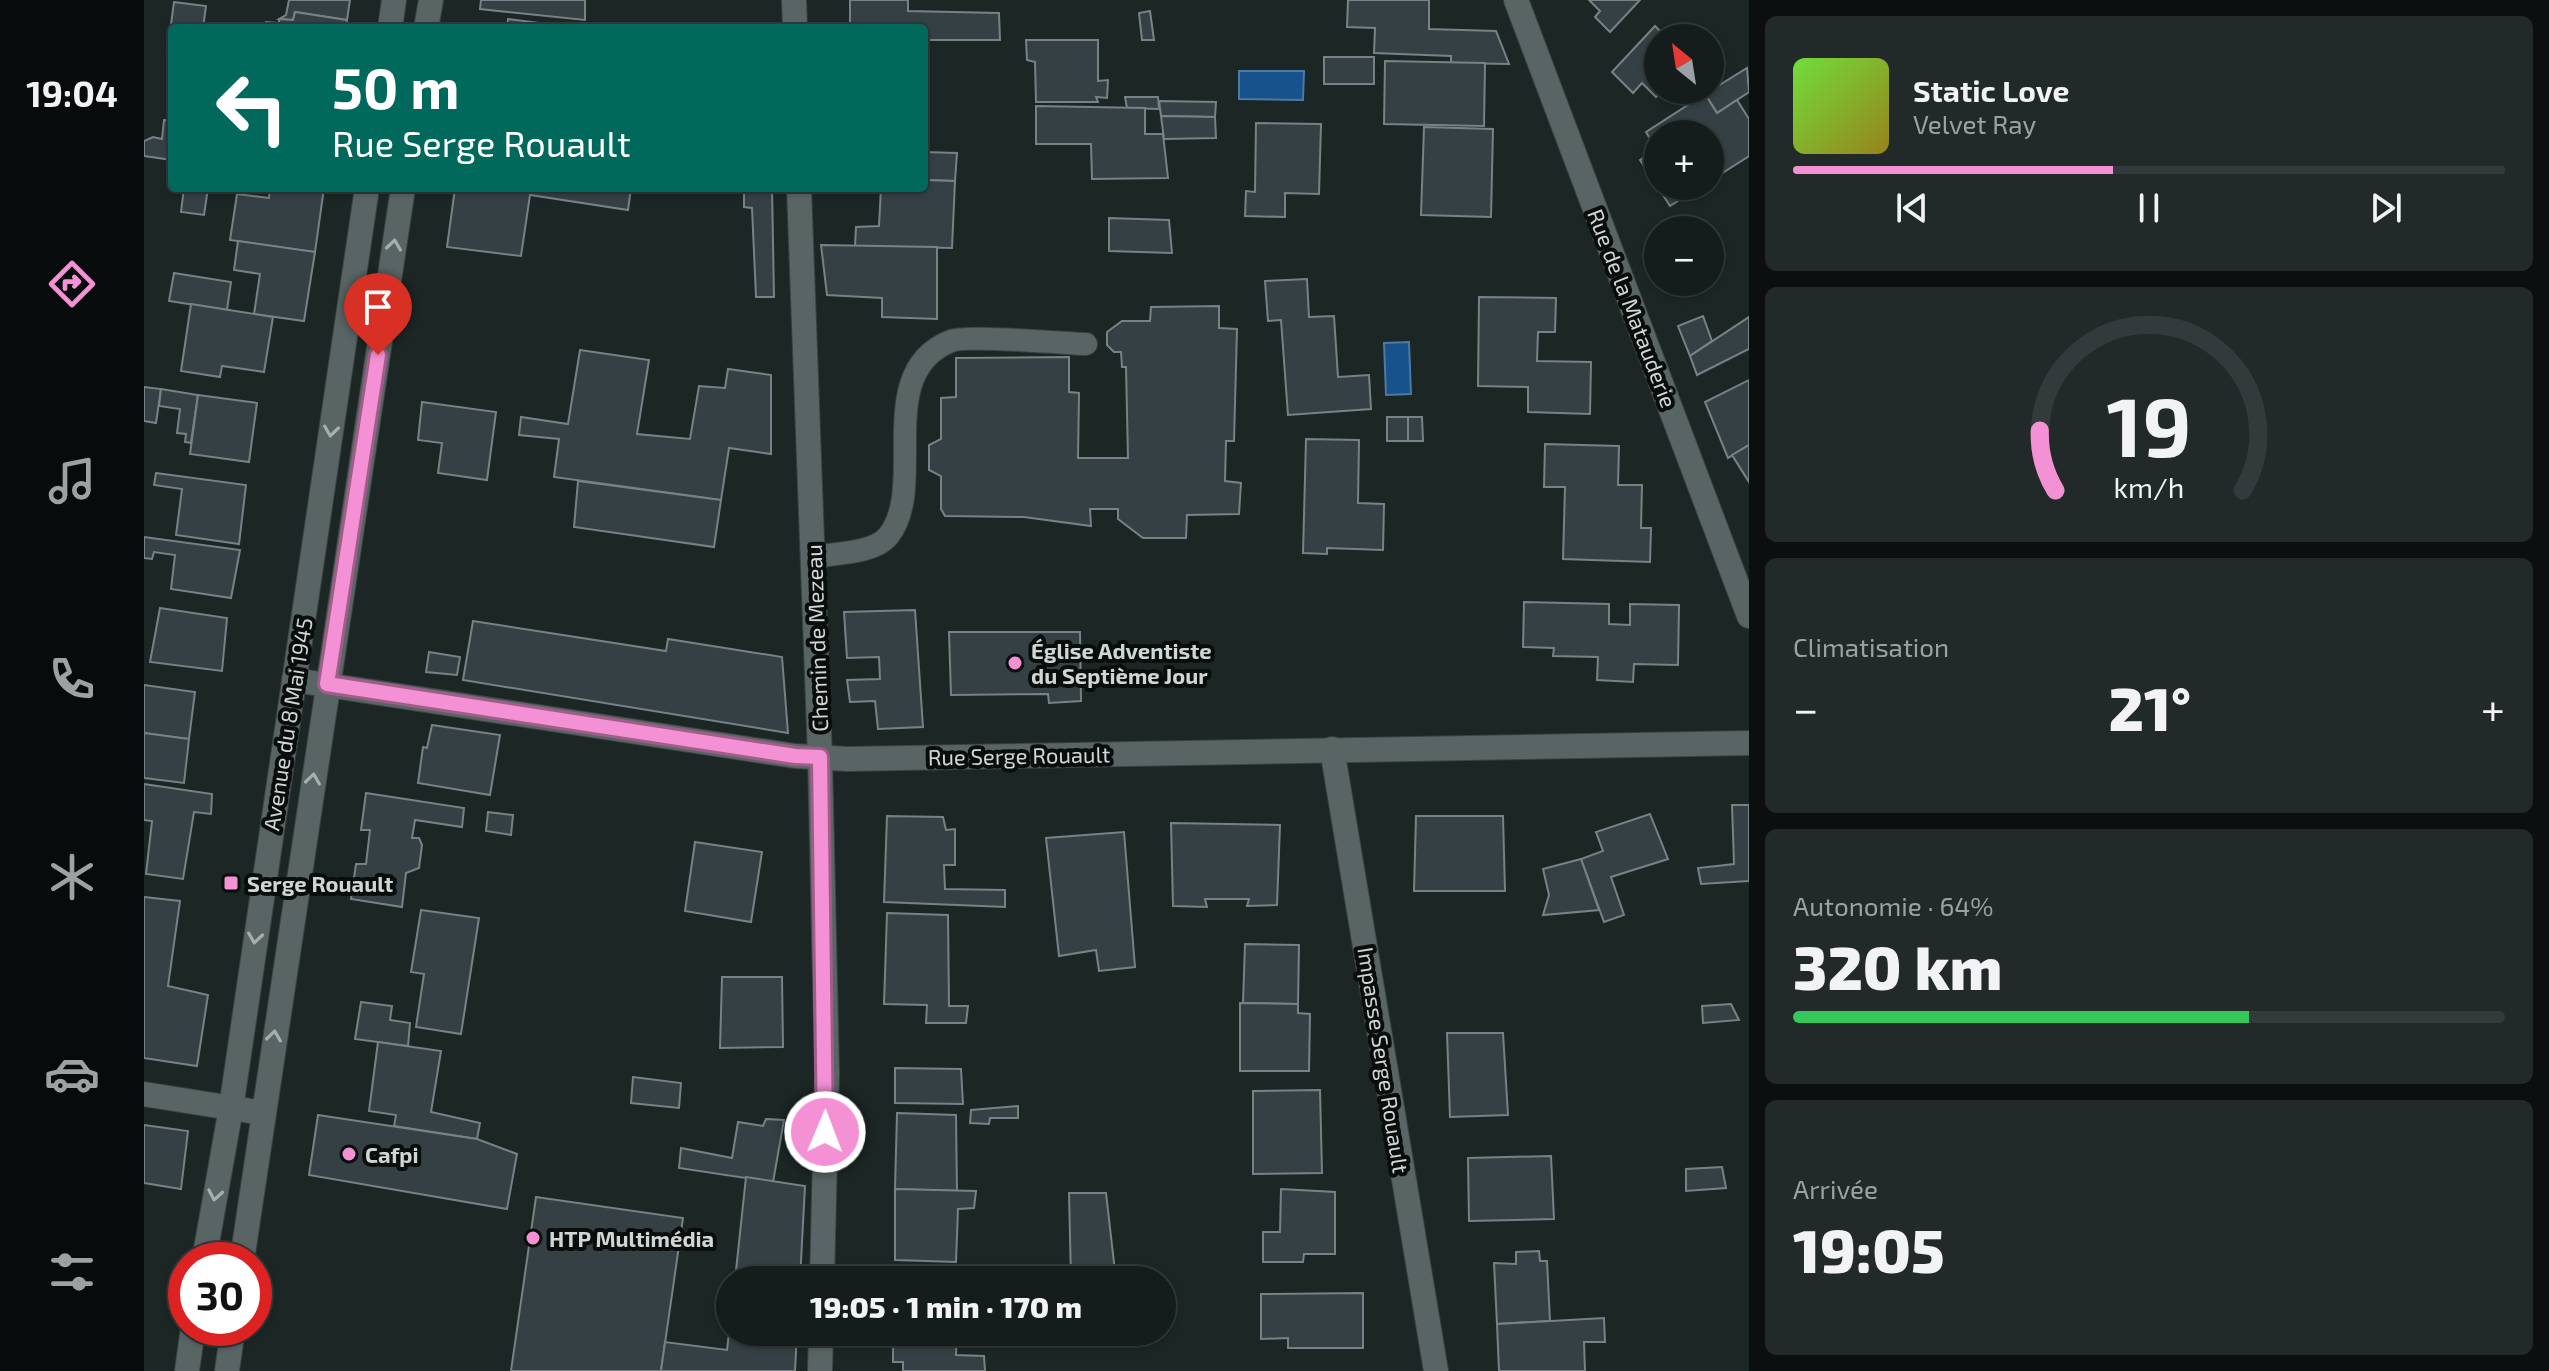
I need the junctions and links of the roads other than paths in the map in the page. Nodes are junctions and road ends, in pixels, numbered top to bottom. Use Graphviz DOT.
graph roads {
  1 [pos="394,0"];
  2 [pos="431,0"];
  3 [pos="794,0"];
  4 [pos="1516,0"];
  5 [pos="391,24"];
  6 [pos="427,24"];
  7 [pos="795,24"];
  8 [pos="366,192"];
  9 [pos="402,192"];
  10 [pos="799,192"];
  11 [pos="1086,344"];
  12 [pos="813,557"];
  13 [pos="1749,616"];
  14 [pos="294,680"];
  15 [pos="327,684"];
  16 [pos="1749,743"];
  17 [pos="1332,749"];
  18 [pos="820,757"];
  19 [pos="144,1094"];
  20 [pos="231,1108"];
  21 [pos="263,1113"];
  22 [pos="207,1242"];
  23 [pos="245,1242"];
  24 [pos="822,1266"];
  25 [pos="190,1346"];
  26 [pos="230,1346"];
  27 [pos="821,1346"];
  28 [pos="187,1371"];
  29 [pos="227,1371"];
  30 [pos="820,1371"];
  31 [pos="1436,1371"];
  1 -- 5 [label="street"];
  2 -- 6 [label="street"];
  3 -- 7 [label="street"];
  4 -- 13 [label="street, Rue de la Matauderie"];
  8 -- 14 [label="street, Avenue du 8 Mai 1945, one-way"];
  15 -- 9 [label="street, Avenue du 8 Mai 1945, one-way"];
  10 -- 12 [label="street, Chemin de Mezeau"];
  11 -- 12 [label="lane"];
  12 -- 18 [label="street, Chemin de Mezeau"];
  14 -- 15 [label="street, Rue Serge Rouault"];
  14 -- 20 [label="street, Avenue du 8 Mai 1945, one-way"];
  15 -- 18 [label="street, Rue Serge Rouault"];
  21 -- 15 [label="street, Avenue du 8 Mai 1945, one-way"];
  16 -- 17 [label="street, Rue Serge Rouault"];
  17 -- 18 [label="street, Rue Serge Rouault"];
  17 -- 31 [label="street, Impasse Serge Rouault"];
  18 -- 24 [label="street, Chemin de Mezeau"];
  19 -- 20 [label="street"];
  20 -- 21 [label="street"];
  20 -- 22 [label="street, Avenue du 8 Mai 1945, one-way"];
  21 -- 23 [label="street, Avenue du 8 Mai 1945"];
  25 -- 28 [label="street"];
  26 -- 29 [label="street"];
  27 -- 30 [label="street"];
}
